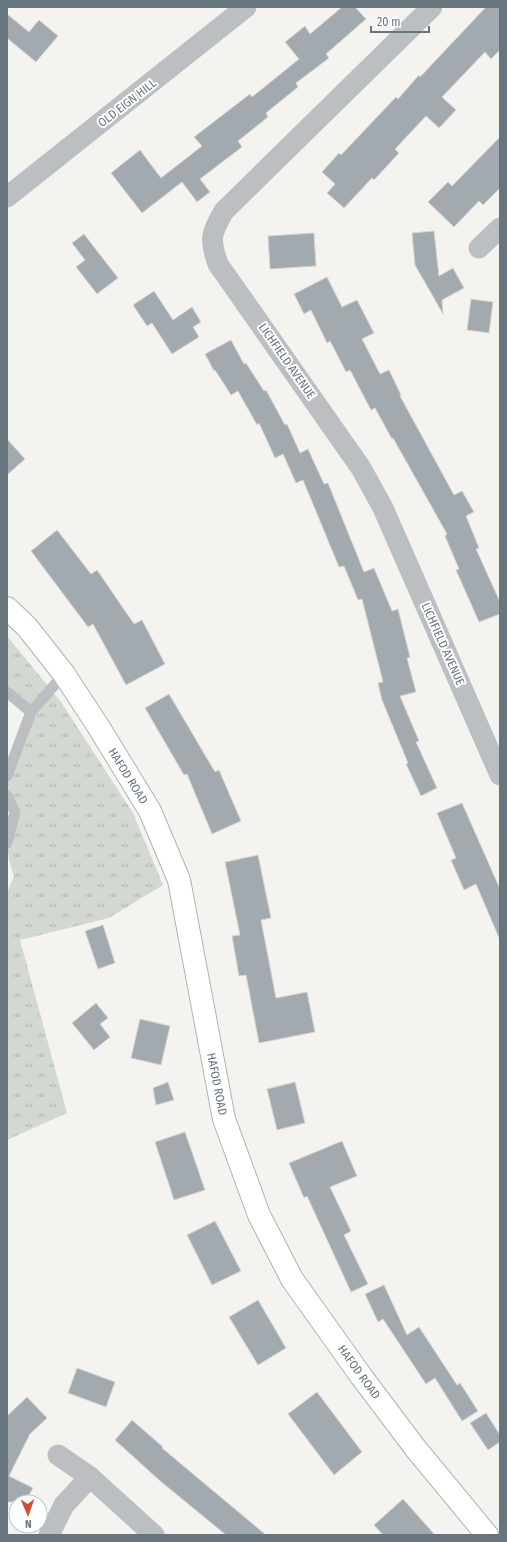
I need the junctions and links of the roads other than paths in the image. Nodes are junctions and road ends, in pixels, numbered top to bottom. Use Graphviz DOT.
graph roads {
  1 [pos="246,7"];
  2 [pos="432,7"];
  3 [pos="7,197"];
  4 [pos="500,228"];
  5 [pos="479,248"];
  6 [pos="7,608"];
  7 [pos="64,674"];
  8 [pos="7,692"];
  9 [pos="32,712"];
  10 [pos="7,776"];
  11 [pos="500,776"];
  12 [pos="7,796"];
  13 [pos="7,843"];
  14 [pos="58,1455"];
  15 [pos="90,1477"];
  16 [pos="49,1535"];
  17 [pos="154,1535"];
  18 [pos="487,1535"];
  1 -- 3 [label="street, OLD EIGN HILL"];
  2 -- 11 [label="street, LICHFIELD AVENUE"];
  4 -- 5 [label="street"];
  6 -- 7 [label="street, HAFOD ROAD"];
  7 -- 9 [label="lane"];
  7 -- 18 [label="street, HAFOD ROAD"];
  8 -- 9 [label="lane"];
  9 -- 10 [label="lane"];
  12 -- 13 [label="lane"];
  14 -- 15 [label="street"];
  15 -- 16 [label="street"];
  15 -- 17 [label="street"];
}
